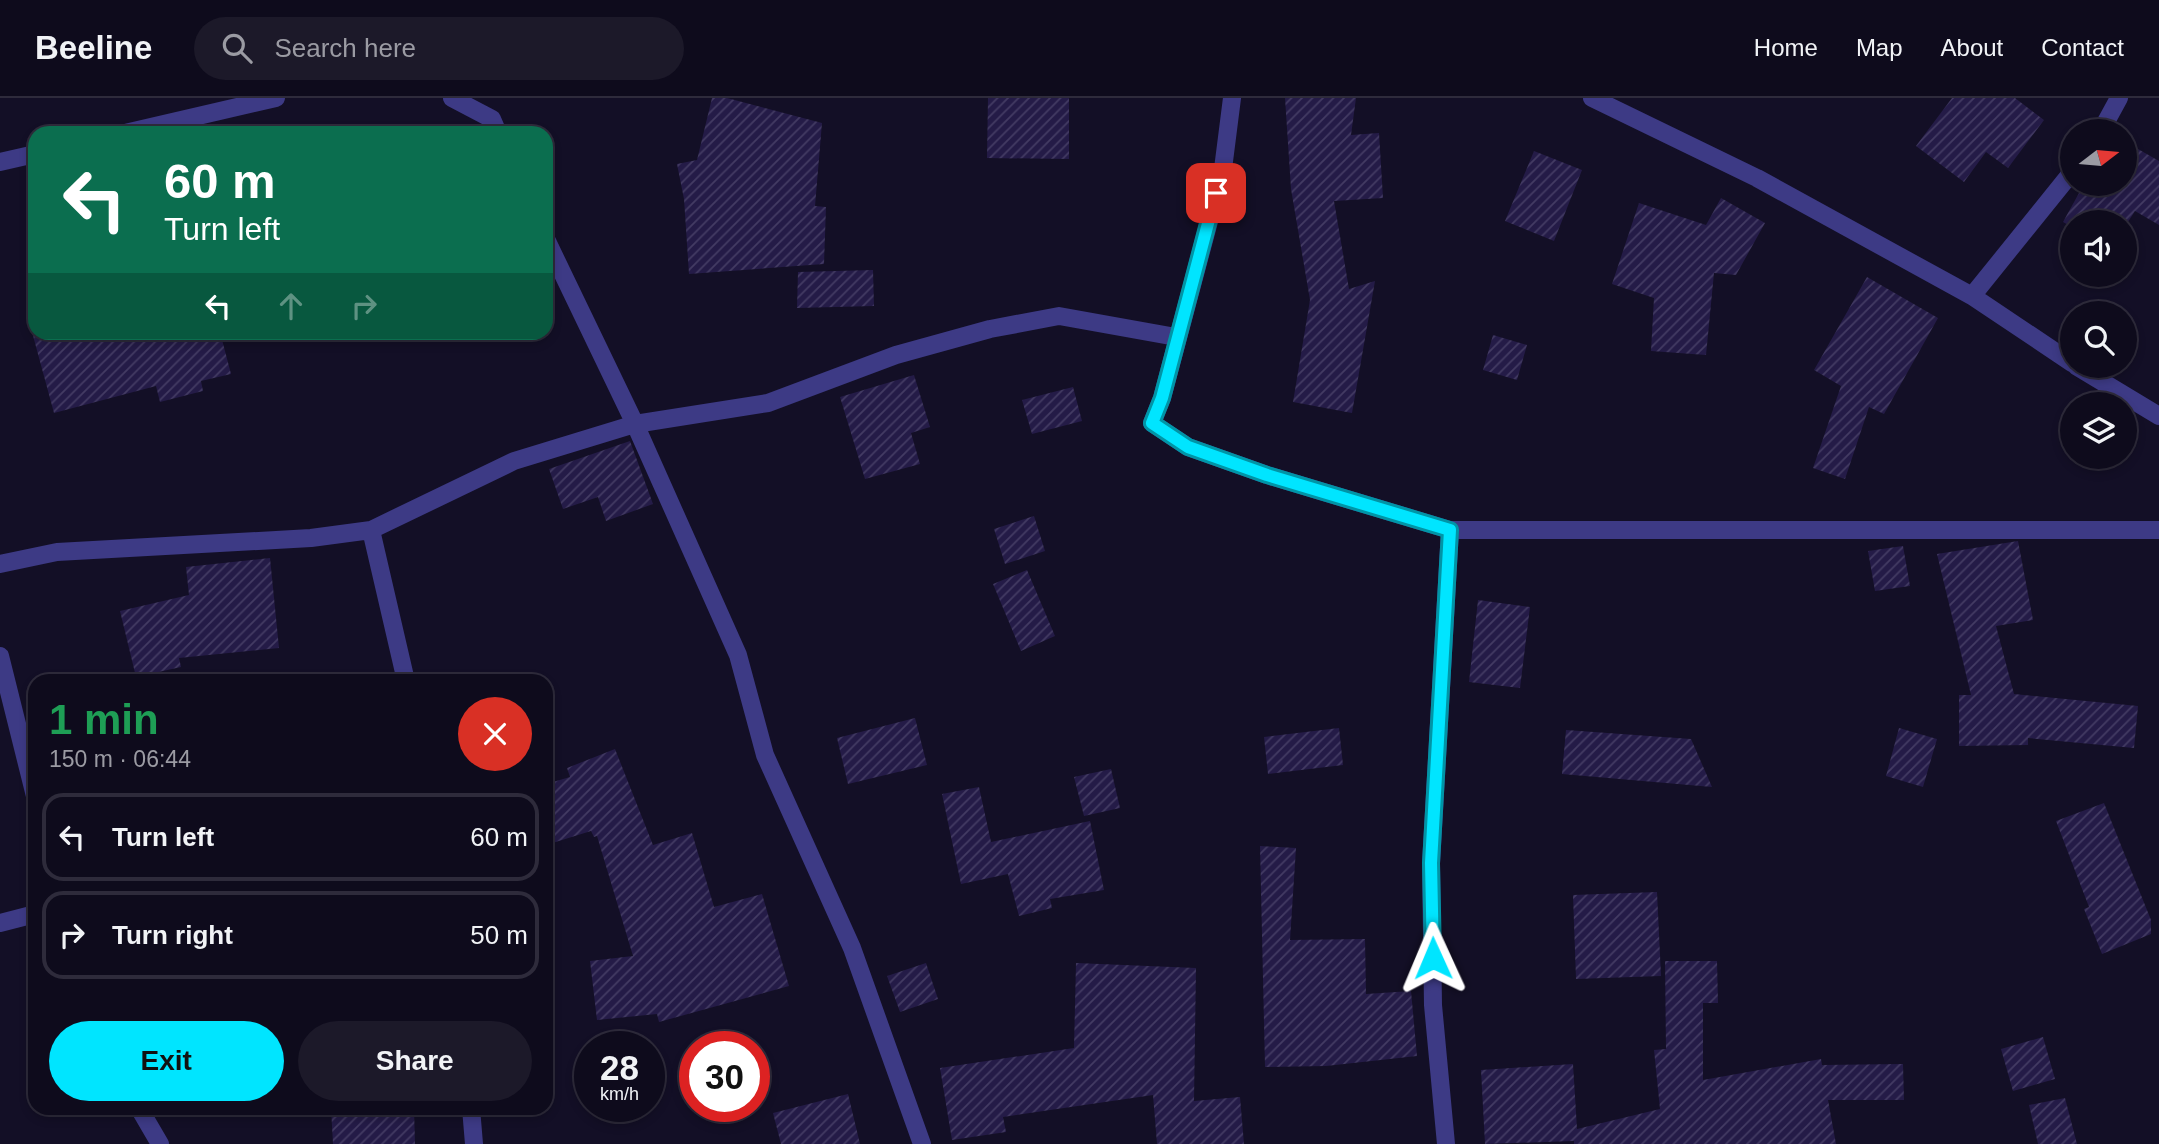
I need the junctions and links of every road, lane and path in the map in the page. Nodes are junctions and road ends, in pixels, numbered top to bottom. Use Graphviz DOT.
graph roads {
  1 [pos="276,98"];
  2 [pos="452,98"];
  3 [pos="1232,98"];
  4 [pos="1592,98"];
  5 [pos="2119,98"];
  6 [pos="2108,119"];
  7 [pos="155,126"];
  8 [pos="495,126"];
  9 [pos="28,156"];
  10 [pos="0,162"];
  11 [pos="2060,187"];
  12 [pos="553,254"];
  13 [pos="1972,296"];
  14 [pos="1176,337"];
  15 [pos="2060,355"];
  16 [pos="2097,378"];
  17 [pos="2159,416"];
  18 [pos="635,424"];
  19 [pos="371,530"];
  20 [pos="1450,530"];
  21 [pos="2159,530"];
  22 [pos="0,564"];
  23 [pos="0,656"];
  24 [pos="404,674"];
  25 [pos="28,768"];
  26 [pos="28,916"];
  27 [pos="0,923"];
  28 [pos="143,1115"];
  29 [pos="472,1115"];
  30 [pos="160,1144"];
  31 [pos="474,1144"];
  32 [pos="922,1144"];
  33 [pos="1446,1144"];
  1 -- 7 [label="street"];
  2 -- 8 [label="street"];
  3 -- 14 [label="street"];
  4 -- 13 [label="street"];
  5 -- 6 [label="street"];
  9 -- 10 [label="street"];
  11 -- 13 [label="street"];
  12 -- 18 [label="street"];
  13 -- 15 [label="street"];
  14 -- 18 [label="street"];
  14 -- 20 [label="street"];
  16 -- 17 [label="street"];
  18 -- 19 [label="street"];
  18 -- 32 [label="street"];
  19 -- 22 [label="street"];
  19 -- 24 [label="street"];
  20 -- 21 [label="street"];
  20 -- 33 [label="street"];
  23 -- 25 [label="street"];
  26 -- 27 [label="street"];
  28 -- 30 [label="street"];
  29 -- 31 [label="street"];
}
